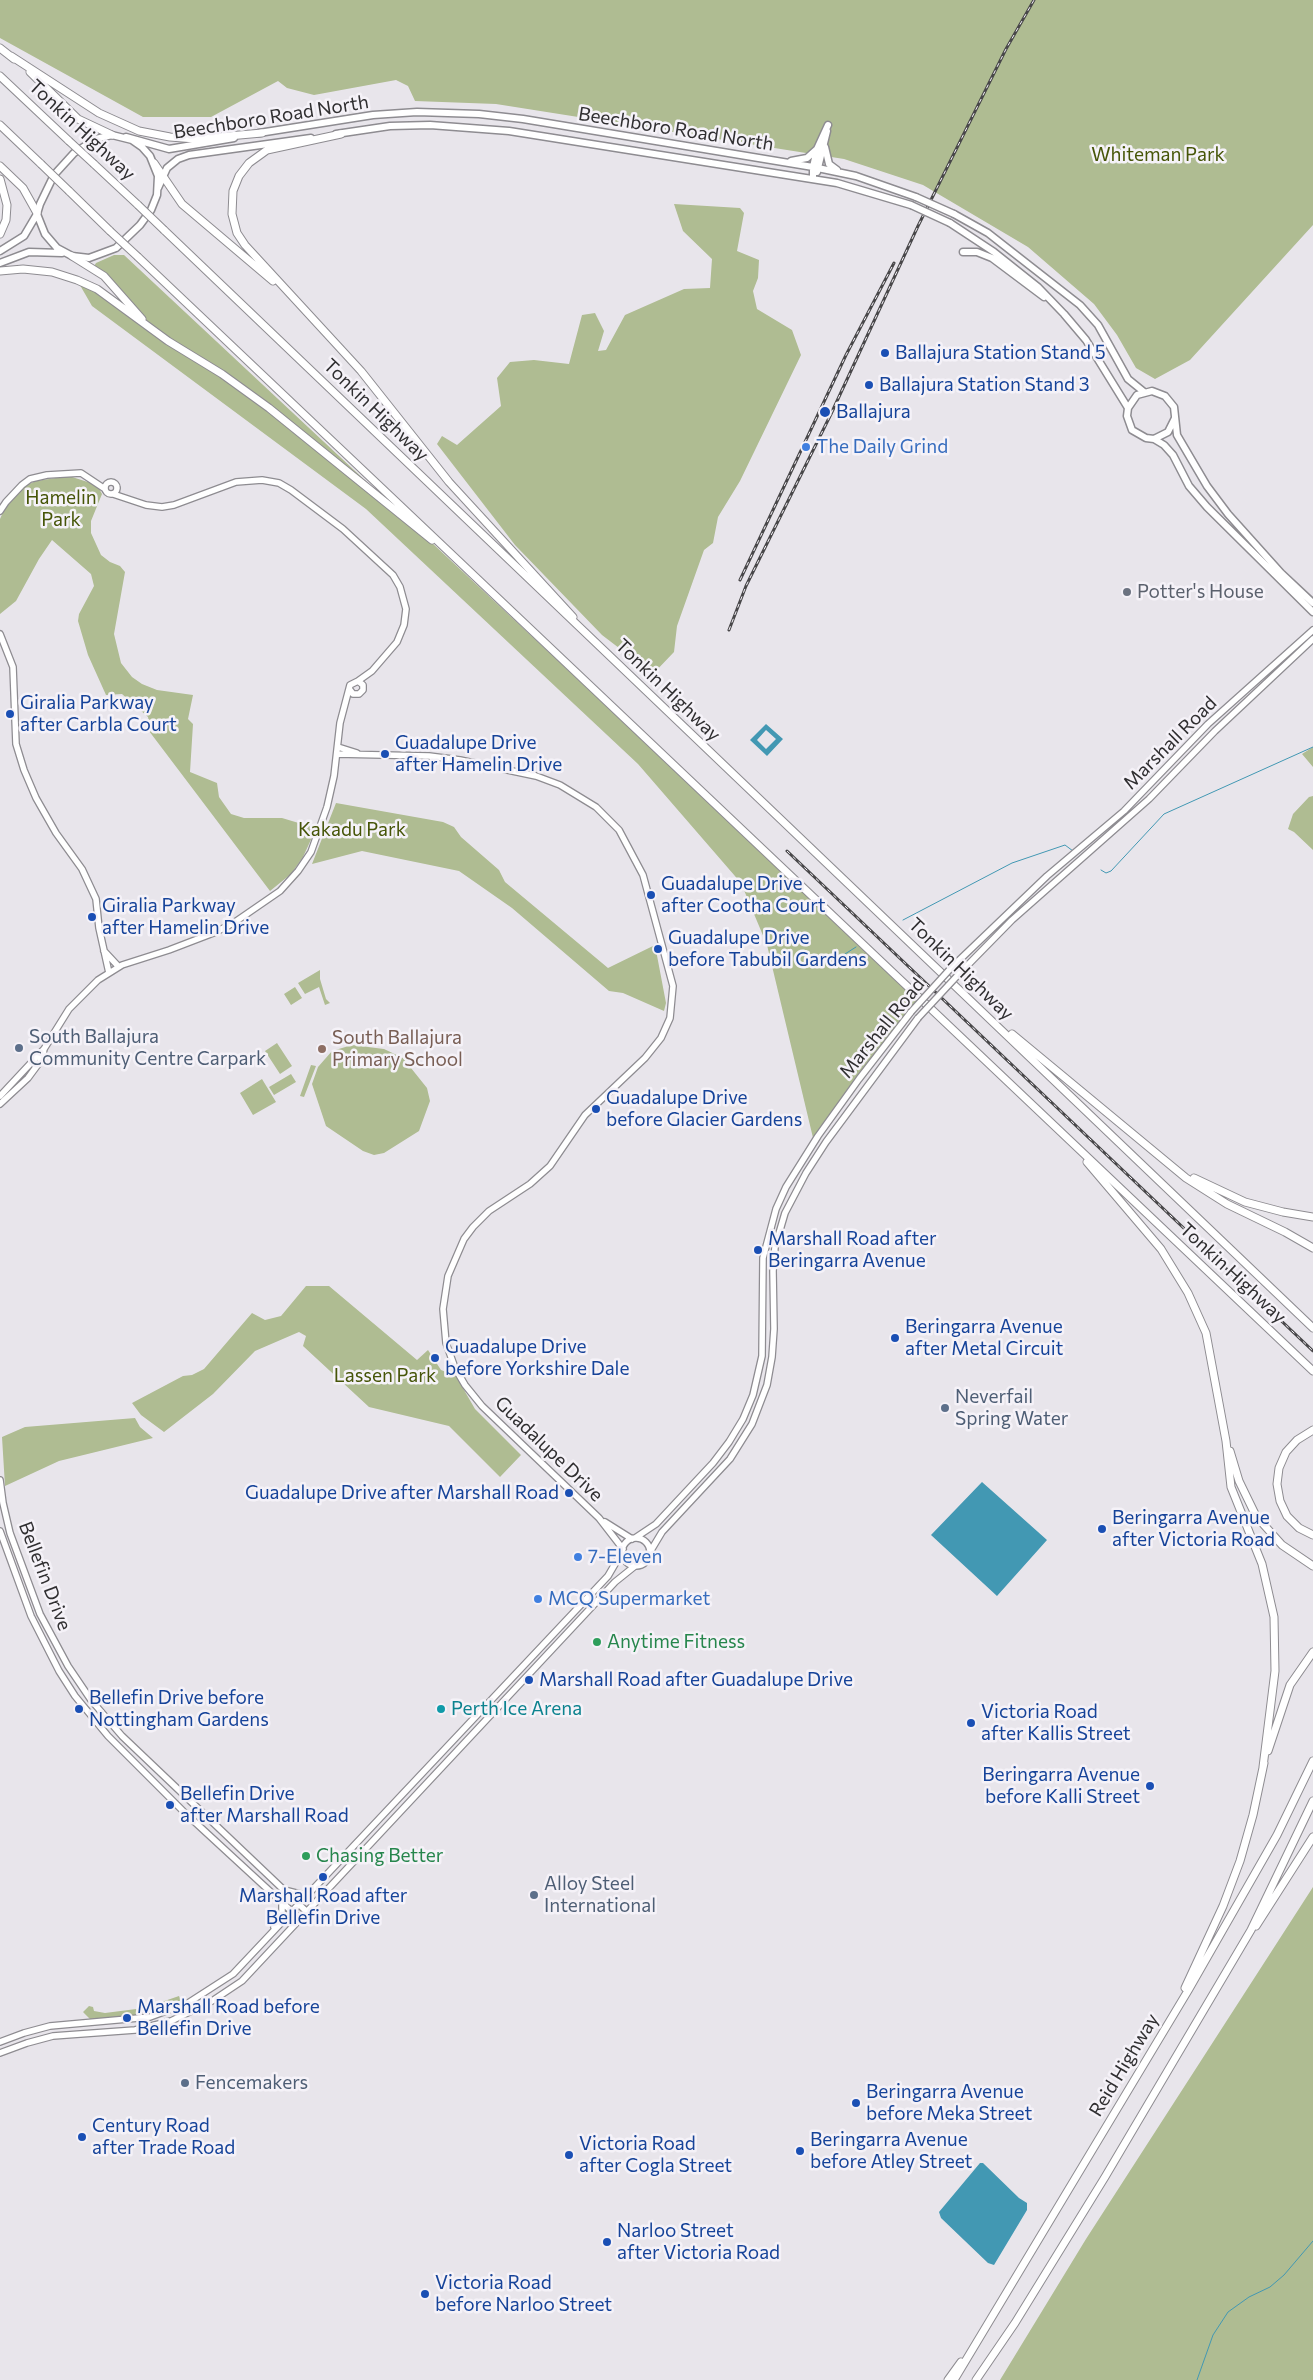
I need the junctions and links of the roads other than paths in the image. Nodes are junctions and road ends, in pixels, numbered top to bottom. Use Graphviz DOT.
graph roads {
  1 [pos="0,48"];
  2 [pos="11,56"];
  3 [pos="0,76"];
  4 [pos="0,125"];
  5 [pos="593,132"];
  6 [pos="262,133"];
  7 [pos="341,134"];
  8 [pos="112,135"];
  9 [pos="126,137"];
  10 [pos="825,146"];
  11 [pos="603,147"];
  12 [pos="817,149"];
  13 [pos="154,162"];
  14 [pos="782,162"];
  15 [pos="0,166"];
  16 [pos="816,168"];
  17 [pos="847,175"];
  18 [pos="162,177"];
  19 [pos="0,179"];
  20 [pos="814,179"];
  21 [pos="158,188"];
  22 [pos="37,214"];
  23 [pos="0,234"];
  24 [pos="0,251"];
  25 [pos="964,252"];
  26 [pos="71,256"];
  27 [pos="0,263"];
  28 [pos="0,271"];
  29 [pos="295,301"];
  30 [pos="1064,314"];
  31 [pos="150,328"];
  32 [pos="1144,392"];
  33 [pos="1128,408"];
  34 [pos="1175,418"];
  35 [pos="1154,439"];
  36 [pos="94,480"];
  37 [pos="109,482"];
  38 [pos="117,487"];
  39 [pos="105,489"];
  40 [pos="113,494"];
  41 [pos="128,498"];
  42 [pos="0,511"];
  43 [pos="466,568"];
  44 [pos="1313,603"];
  45 [pos="1313,612"];
  46 [pos="1313,630"];
  47 [pos="0,634"];
  48 [pos="1313,639"];
  49 [pos="599,647"];
  50 [pos="360,683"];
  51 [pos="350,690"];
  52 [pos="355,695"];
  53 [pos="345,708"];
  54 [pos="338,747"];
  55 [pos="357,753"];
  56 [pos="337,754"];
  57 [pos="104,951"];
  58 [pos="118,966"];
  59 [pos="109,973"];
  60 [pos="967,998"];
  61 [pos="944,1022"];
  62 [pos="44,1049"];
  63 [pos="0,1096"];
  64 [pos="0,1104"];
  65 [pos="1160,1156"];
  66 [pos="1313,1217"];
  67 [pos="1313,1248"];
  68 [pos="1313,1328"];
  69 [pos="1313,1371"];
  70 [pos="1313,1430"];
  71 [pos="1226,1441"];
  72 [pos="0,1480"];
  73 [pos="599,1518"];
  74 [pos="0,1532"];
  75 [pos="1313,1535"];
  76 [pos="634,1538"];
  77 [pos="623,1551"];
  78 [pos="650,1552"];
  79 [pos="635,1566"];
  80 [pos="1313,1566"];
  81 [pos="1313,1652"];
  82 [pos="1313,1761"];
  83 [pos="1263,1767"];
  84 [pos="1313,1801"];
  85 [pos="1313,1838"];
  86 [pos="281,1888"];
  87 [pos="311,1893"];
  88 [pos="282,1902"];
  89 [pos="299,1905"];
  90 [pos="293,1912"];
  91 [pos="307,1912"];
  92 [pos="300,1919"];
  93 [pos="244,1963"];
  94 [pos="1207,2002"];
  95 [pos="79,2024"];
  96 [pos="79,2033"];
  97 [pos="0,2042"];
  98 [pos="0,2053"];
  99 [pos="1102,2134"];
  100 [pos="993,2318"];
  101 [pos="1015,2323"];
  102 [pos="948,2380"];
  103 [pos="954,2380"];
  104 [pos="976,2380"];
  105 [pos="981,2380"];
  1 -- 2 [label="highway"];
  2 -- 6 [label="highway"];
  2 -- 8 [label="highway"];
  3 -- 49 [label="highway, Tonkin Highway, bridge"];
  4 -- 43 [label="highway, Tonkin Highway, bridge"];
  5 -- 6 [label="main road, Beechboro Road North"];
  5 -- 11 [label="main road"];
  5 -- 14 [label="main road, Beechboro Road North"];
  6 -- 9 [label="main road, Beechboro Road North"];
  7 -- 11 [label="main road, Beechboro Road North"];
  7 -- 18 [label="main road, Beechboro Road North"];
  7 -- 29 [label="highway"];
  8 -- 9 [label="main road"];
  8 -- 22 [label="main road"];
  9 -- 13 [label="main road"];
  10 -- 12 [label="main road"];
  10 -- 16 [label="main road"];
  10 -- 17 [label="main road"];
  11 -- 20 [label="main road, Beechboro Road North"];
  12 -- 14 [label="main road"];
  12 -- 16 [label="main road"];
  13 -- 18 [label="highway"];
  13 -- 21 [label="main road"];
  14 -- 16 [label="main road, Beechboro Road North"];
  15 -- 22 [label="highway"];
  16 -- 17 [label="main road, Beechboro Road North"];
  16 -- 20 [label="main road"];
  17 -- 32 [label="main road, Beechboro Road North, bridge"];
  18 -- 21 [label="main road, Beechboro Road North"];
  18 -- 29 [label="highway"];
  19 -- 23 [label="highway"];
  20 -- 30 [label="main road, Beechboro Road North, bridge"];
  21 -- 26 [label="main road"];
  22 -- 24 [label="main road"];
  22 -- 26 [label="main road"];
  25 -- 30 [label="main road"];
  26 -- 27 [label="main road"];
  26 -- 31 [label="highway"];
  28 -- 31 [label="highway"];
  29 -- 49 [label="highway"];
  30 -- 33 [label="main road, Beechboro Road North"];
  31 -- 43 [label="highway"];
  32 -- 33 [label="main road"];
  32 -- 34 [label="main road"];
  33 -- 35 [label="main road"];
  34 -- 35 [label="main road"];
  34 -- 44 [label="main road"];
  35 -- 45 [label="main road"];
  36 -- 37 [label="main road"];
  36 -- 39 [label="main road"];
  36 -- 42 [label="main road"];
  37 -- 38 [label="main road"];
  37 -- 39 [label="main road"];
  38 -- 40 [label="main road"];
  38 -- 41 [label="main road"];
  39 -- 40 [label="main road"];
  40 -- 41 [label="main road"];
  41 -- 50 [label="main road"];
  43 -- 61 [label="highway, Tonkin Highway"];
  46 -- 76 [label="main road, Marshall Road, bridge"];
  47 -- 57 [label="main road"];
  48 -- 78 [label="main road, Marshall Road, bridge"];
  49 -- 60 [label="highway, Tonkin Highway"];
  50 -- 51 [label="main road"];
  50 -- 52 [label="main road"];
  51 -- 52 [label="main road"];
  51 -- 53 [label="main road"];
  52 -- 53 [label="main road"];
  53 -- 54 [label="main road"];
  54 -- 55 [label="main road, Guadalupe Drive"];
  54 -- 56 [label="main road"];
  55 -- 56 [label="main road, Guadalupe Drive"];
  55 -- 73 [label="main road, Guadalupe Drive"];
  56 -- 58 [label="main road"];
  57 -- 58 [label="main road"];
  57 -- 59 [label="main road"];
  58 -- 59 [label="main road"];
  59 -- 62 [label="main road"];
  60 -- 65 [label="highway"];
  60 -- 68 [label="highway, Tonkin Highway"];
  61 -- 69 [label="highway, Tonkin Highway"];
  61 -- 71 [label="highway"];
  62 -- 63 [label="main road"];
  62 -- 64 [label="main road"];
  65 -- 66 [label="highway"];
  65 -- 67 [label="highway"];
  70 -- 75 [label="highway"];
  71 -- 80 [label="highway"];
  71 -- 83 [label="highway"];
  72 -- 86 [label="main road, Bellefin Drive"];
  73 -- 76 [label="main road, Guadalupe Drive"];
  73 -- 77 [label="main road, Guadalupe Drive"];
  74 -- 88 [label="main road, Bellefin Drive"];
  76 -- 77 [label="main road"];
  76 -- 78 [label="main road"];
  77 -- 79 [label="main road"];
  77 -- 87 [label="main road"];
  78 -- 79 [label="main road"];
  79 -- 91 [label="main road"];
  81 -- 83 [label="highway"];
  82 -- 99 [label="highway, Reid Highway"];
  83 -- 99 [label="highway"];
  84 -- 94 [label="highway, Reid Highway"];
  85 -- 94 [label="highway"];
  86 -- 87 [label="main road"];
  86 -- 89 [label="main road, Bellefin Drive"];
  87 -- 89 [label="main road"];
  88 -- 90 [label="main road, Bellefin Drive"];
  88 -- 93 [label="main road"];
  89 -- 90 [label="main road"];
  89 -- 91 [label="main road, Bellefin Drive"];
  90 -- 92 [label="main road, Bellefin Drive"];
  90 -- 93 [label="main road"];
  91 -- 92 [label="main road"];
  92 -- 96 [label="main road"];
  93 -- 95 [label="main road"];
  94 -- 101 [label="highway, Reid Highway"];
  95 -- 96 [label="main road"];
  95 -- 97 [label="main road"];
  96 -- 98 [label="main road"];
  99 -- 100 [label="highway, Reid Highway"];
  100 -- 102 [label="highway"];
  100 -- 103 [label="highway, Reid Highway"];
  101 -- 104 [label="highway, Reid Highway"];
  101 -- 105 [label="highway"];
}
